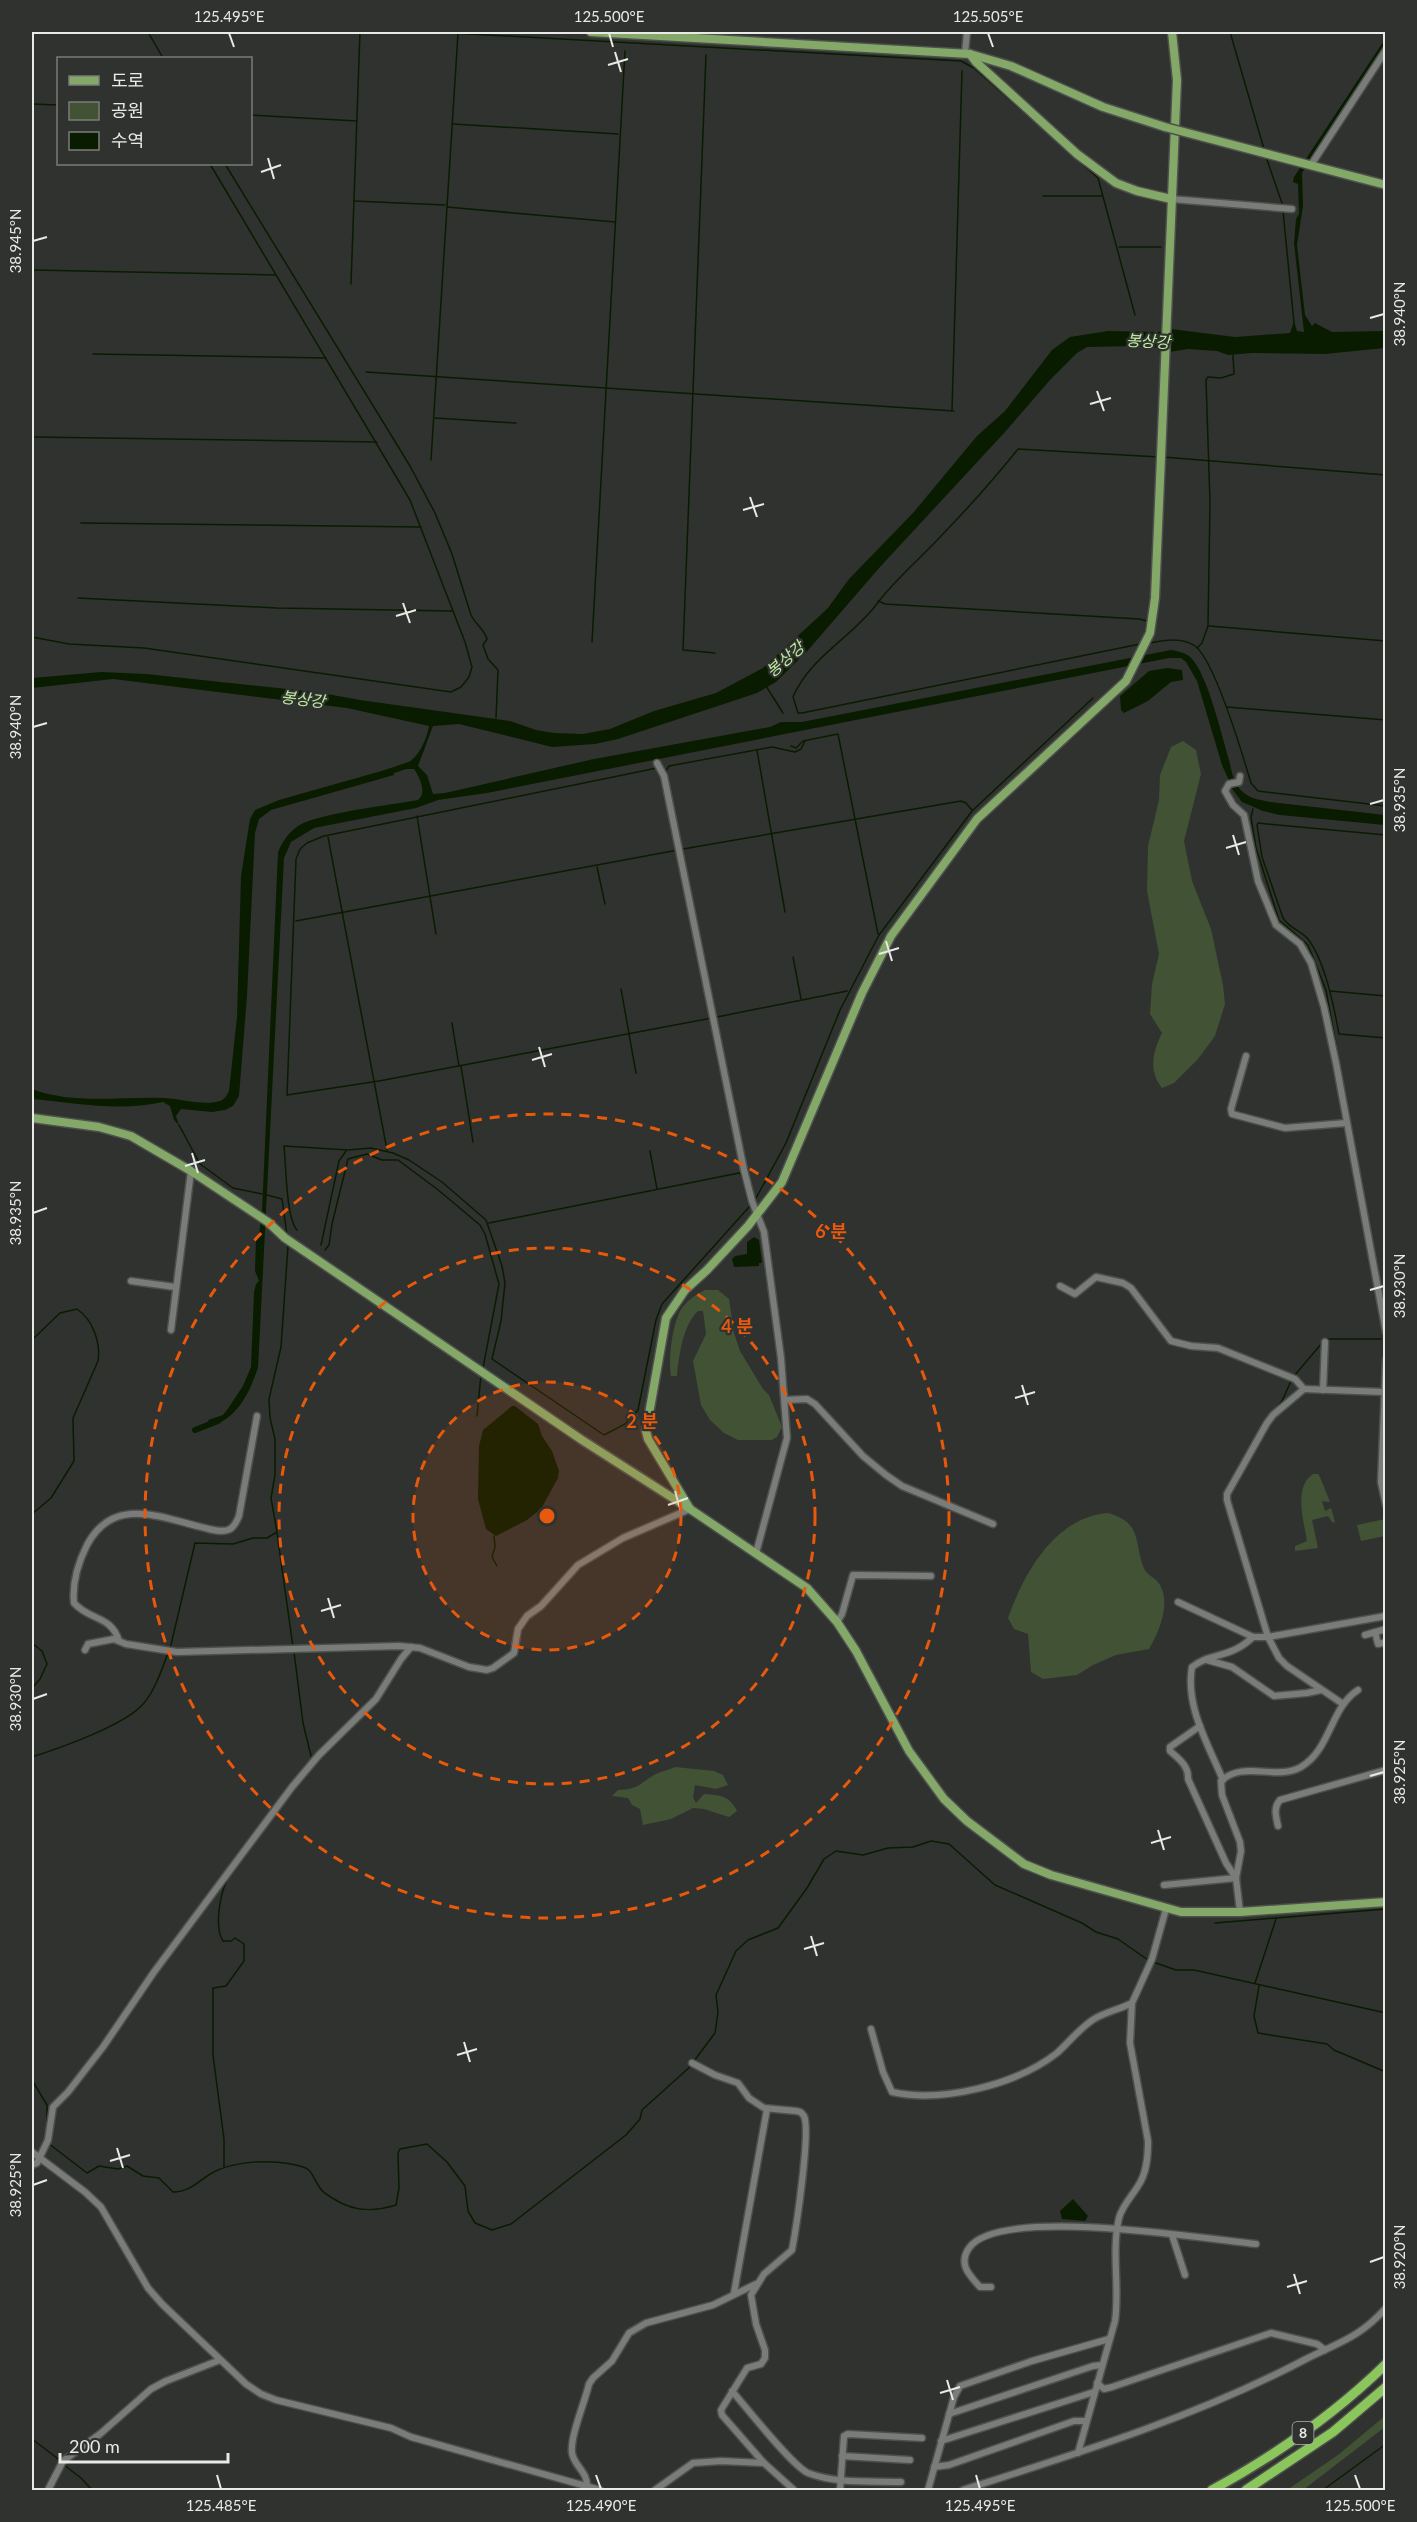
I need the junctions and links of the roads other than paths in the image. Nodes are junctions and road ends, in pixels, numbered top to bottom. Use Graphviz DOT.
graph roads {
  1 [pos="591,32"];
  2 [pos="967,32"];
  3 [pos="1172,32"];
  4 [pos="679,34"];
  5 [pos="1386,50"];
  6 [pos="968,54"];
  7 [pos="1310,164"];
  8 [pos="1386,185"];
  9 [pos="1171,193"];
  10 [pos="1292,209"];
  11 [pos="657,763"];
  12 [pos="1239,779"];
  13 [pos="1246,1056"];
  14 [pos="32,1118"];
  15 [pos="1346,1123"];
  16 [pos="191,1171"];
  17 [pos="759,1215"];
  18 [pos="131,1281"];
  19 [pos="1060,1286"];
  20 [pos="175,1287"];
  21 [pos="171,1330"];
  22 [pos="1386,1332"];
  23 [pos="1325,1342"];
  24 [pos="1386,1360"];
  25 [pos="1304,1389"];
  26 [pos="1323,1390"];
  27 [pos="1384,1392"];
  28 [pos="785,1400"];
  29 [pos="257,1416"];
  30 [pos="1386,1505"];
  31 [pos="690,1509"];
  32 [pos="993,1524"];
  33 [pos="756,1553"];
  34 [pos="931,1576"];
  35 [pos="1178,1602"];
  36 [pos="1386,1616"];
  37 [pos="837,1622"];
  38 [pos="1386,1629"];
  39 [pos="1375,1632"];
  40 [pos="1365,1635"];
  41 [pos="1253,1637"];
  42 [pos="1268,1637"];
  43 [pos="118,1641"];
  44 [pos="1386,1642"];
  45 [pos="411,1647"];
  46 [pos="85,1650"];
  47 [pos="1206,1660"];
  48 [pos="1321,1690"];
  49 [pos="1358,1690"];
  50 [pos="1343,1704"];
  51 [pos="1200,1726"];
  52 [pos="1386,1770"];
  53 [pos="1223,1780"];
  54 [pos="1278,1826"];
  55 [pos="1236,1878"];
  56 [pos="1164,1885"];
  57 [pos="1386,1902"];
  58 [pos="1166,1909"];
  59 [pos="1240,1912"];
  60 [pos="1132,2003"];
  61 [pos="871,2029"];
  62 [pos="692,2063"];
  63 [pos="767,2109"];
  64 [pos="32,2152"];
  65 [pos="40,2156"];
  66 [pos="32,2165"];
  67 [pos="1117,2229"];
  68 [pos="1172,2235"];
  69 [pos="1256,2244"];
  70 [pos="1185,2275"];
  71 [pos="757,2283"];
  72 [pos="991,2288"];
  73 [pos="734,2293"];
  74 [pos="1386,2308"];
  75 [pos="1109,2339"];
  76 [pos="1325,2350"];
  77 [pos="220,2360"];
  78 [pos="1386,2364"];
  79 [pos="1102,2365"];
  80 [pos="1097,2383"];
  81 [pos="1386,2387"];
  82 [pos="732,2391"];
  83 [pos="1094,2392"];
  84 [pos="949,2414"];
  85 [pos="1086,2421"];
  86 [pos="922,2438"];
  87 [pos="941,2440"];
  88 [pos="1078,2453"];
  89 [pos="842,2456"];
  90 [pos="910,2460"];
  91 [pos="764,2463"];
  92 [pos="934,2467"];
  93 [pos="840,2479"];
  94 [pos="901,2482"];
  95 [pos="587,2487"];
  96 [pos="48,2490"];
  97 [pos="600,2490"];
  98 [pos="655,2490"];
  99 [pos="794,2490"];
  100 [pos="840,2490"];
  101 [pos="928,2490"];
  102 [pos="963,2490"];
  103 [pos="1212,2490"];
  104 [pos="1246,2490"];
  1 -- 4 [label="main road"];
  2 -- 6 [label="street"];
  3 -- 9 [label="main road"];
  4 -- 6 [label="main road"];
  5 -- 7 [label="street"];
  6 -- 7 [label="main road, bridge"];
  6 -- 9 [label="main road"];
  7 -- 8 [label="main road"];
  9 -- 10 [label="street"];
  9 -- 17 [label="main road"];
  11 -- 17 [label="street"];
  12 -- 15 [label="street"];
  13 -- 15 [label="street"];
  14 -- 16 [label="main road"];
  15 -- 22 [label="street"];
  16 -- 20 [label="street"];
  16 -- 31 [label="main road"];
  17 -- 28 [label="street"];
  17 -- 31 [label="main road"];
  18 -- 20 [label="street"];
  19 -- 25 [label="street"];
  20 -- 21 [label="street"];
  23 -- 26 [label="street"];
  24 -- 27 [label="street"];
  25 -- 26 [label="street"];
  25 -- 42 [label="street"];
  26 -- 27 [label="street"];
  27 -- 30 [label="street"];
  28 -- 32 [label="street"];
  28 -- 33 [label="street"];
  29 -- 43 [label="street"];
  31 -- 33 [label="main road"];
  31 -- 45 [label="street"];
  33 -- 37 [label="main road"];
  34 -- 37 [label="street"];
  35 -- 41 [label="street"];
  36 -- 42 [label="street"];
  37 -- 58 [label="main road"];
  38 -- 39 [label="street"];
  39 -- 40 [label="street"];
  39 -- 44 [label="street"];
  41 -- 42 [label="street"];
  41 -- 47 [label="street"];
  42 -- 48 [label="street"];
  43 -- 45 [label="street"];
  43 -- 46 [label="street"];
  45 -- 65 [label="street"];
  47 -- 48 [label="street"];
  47 -- 51 [label="street"];
  48 -- 50 [label="street"];
  49 -- 50 [label="street"];
  50 -- 53 [label="street"];
  51 -- 53 [label="street"];
  51 -- 55 [label="street"];
  52 -- 54 [label="street"];
  53 -- 55 [label="street"];
  55 -- 56 [label="street"];
  55 -- 59 [label="street"];
  57 -- 59 [label="main road"];
  58 -- 59 [label="main road"];
  58 -- 60 [label="street"];
  60 -- 61 [label="street"];
  60 -- 67 [label="street"];
  62 -- 63 [label="street"];
  63 -- 71 [label="street"];
  63 -- 73 [label="street"];
  64 -- 65 [label="street"];
  65 -- 66 [label="street"];
  65 -- 77 [label="street"];
  67 -- 68 [label="street"];
  67 -- 72 [label="street"];
  67 -- 75 [label="street"];
  68 -- 69 [label="street"];
  68 -- 70 [label="street"];
  71 -- 73 [label="street"];
  71 -- 82 [label="street"];
  73 -- 95 [label="street"];
  74 -- 76 [label="street"];
  75 -- 79 [label="street"];
  75 -- 84 [label="street"];
  76 -- 80 [label="street"];
  76 -- 88 [label="street"];
  77 -- 95 [label="street"];
  77 -- 96 [label="street"];
  78 -- 103 [label="highway, 8"];
  79 -- 80 [label="street"];
  79 -- 84 [label="street"];
  80 -- 83 [label="street"];
  81 -- 104 [label="highway, 8"];
  82 -- 91 [label="street"];
  82 -- 93 [label="street"];
  83 -- 85 [label="street"];
  83 -- 87 [label="street"];
  84 -- 87 [label="street"];
  85 -- 88 [label="street"];
  85 -- 92 [label="street"];
  86 -- 89 [label="street"];
  87 -- 92 [label="street"];
  88 -- 102 [label="street"];
  89 -- 90 [label="street"];
  89 -- 93 [label="street"];
  91 -- 98 [label="street"];
  91 -- 99 [label="street"];
  92 -- 101 [label="street"];
  93 -- 94 [label="street"];
  93 -- 100 [label="street"];
  95 -- 97 [label="street"];
}
